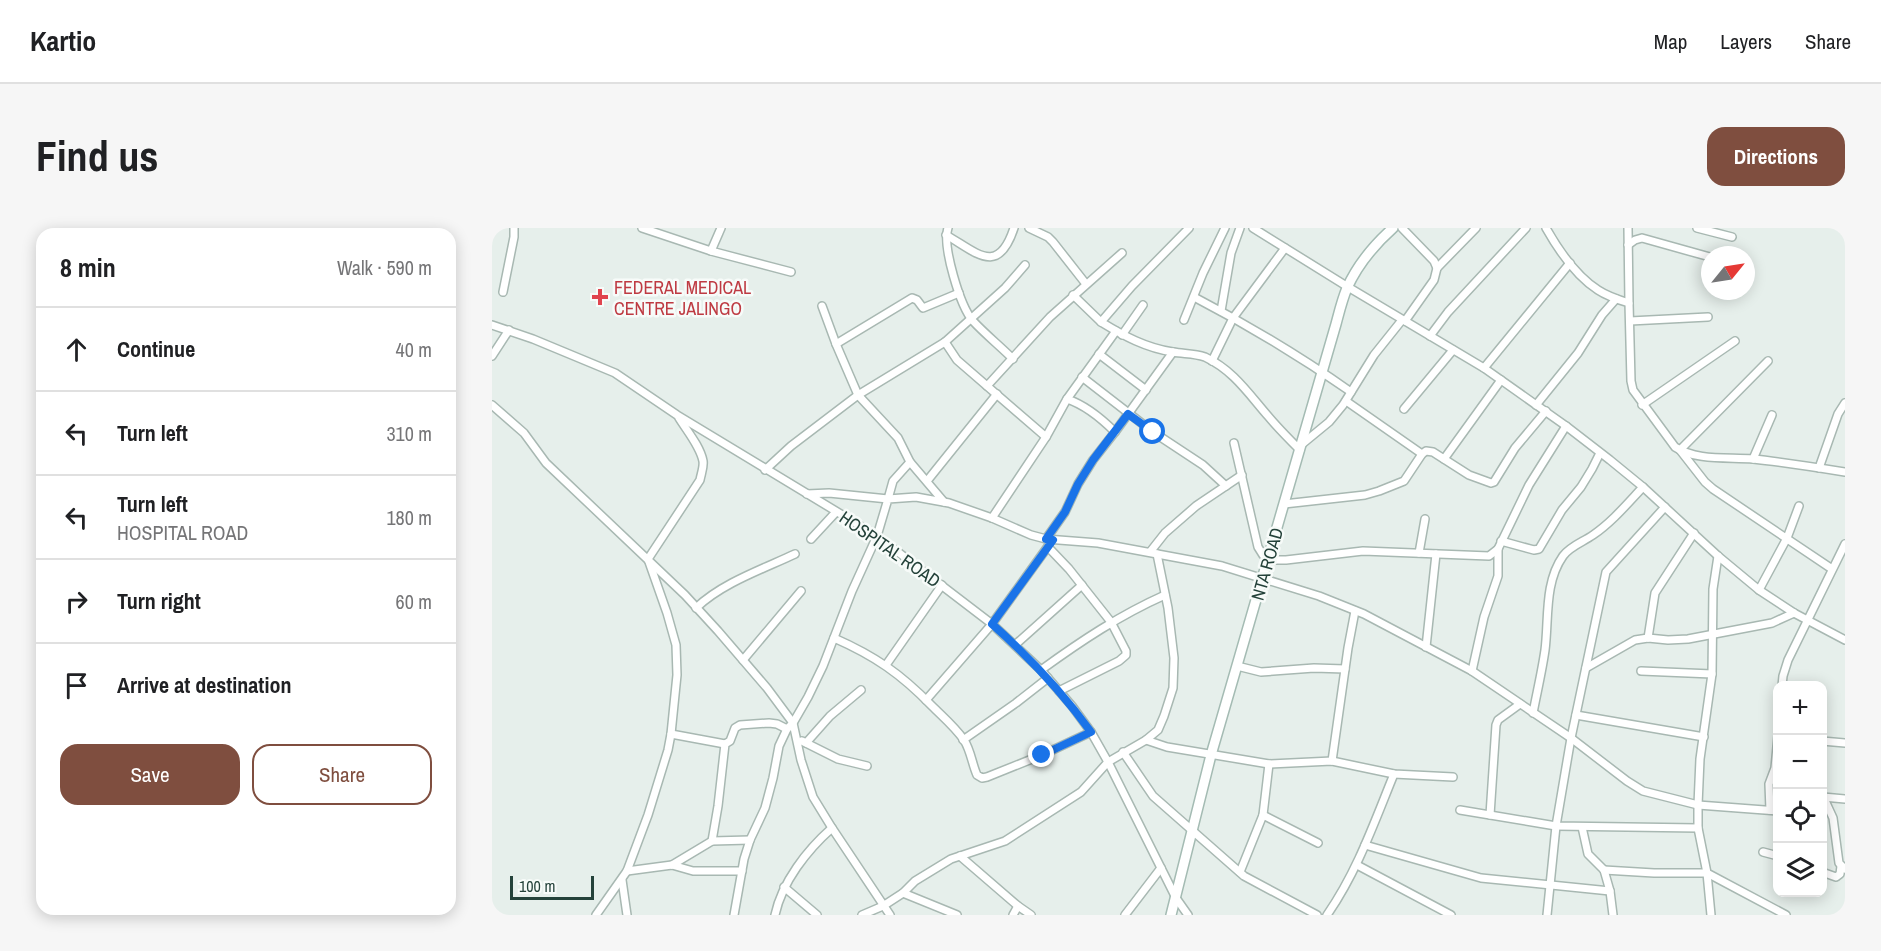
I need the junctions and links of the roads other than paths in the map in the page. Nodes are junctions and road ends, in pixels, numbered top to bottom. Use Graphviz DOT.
graph roads {
  1 [pos="513,228"];
  2 [pos="642,228"];
  3 [pos="721,228"];
  4 [pos="1014,228"];
  5 [pos="1029,228"];
  6 [pos="1189,228"];
  7 [pos="1225,228"];
  8 [pos="1240,228"];
  9 [pos="1253,228"];
  10 [pos="1394,228"];
  11 [pos="1402,228"];
  12 [pos="1476,228"];
  13 [pos="1526,228"];
  14 [pos="1546,228"];
  15 [pos="1628,228"];
  16 [pos="1697,228"];
  17 [pos="947,232"];
  18 [pos="1732,237"];
  19 [pos="1628,245"];
  20 [pos="1285,248"];
  21 [pos="711,251"];
  22 [pos="1122,253"];
  23 [pos="1701,254"];
  24 [pos="1570,263"];
  25 [pos="1025,265"];
  26 [pos="1437,268"];
  27 [pos="791,272"];
  28 [pos="1086,284"];
  29 [pos="1348,287"];
  30 [pos="503,292"];
  31 [pos="959,293"];
  32 [pos="1073,295"];
  33 [pos="1194,297"];
  34 [pos="1616,299"];
  35 [pos="1629,303"];
  36 [pos="1143,305"];
  37 [pos="822,306"];
  38 [pos="1221,311"];
  39 [pos="1708,317"];
  40 [pos="1233,318"];
  41 [pos="971,319"];
  42 [pos="1184,320"];
  43 [pos="1404,321"];
  44 [pos="1629,321"];
  45 [pos="1101,322"];
  46 [pos="492,325"];
  47 [pos="509,330"];
  48 [pos="1119,333"];
  49 [pos="1430,336"];
  50 [pos="1735,341"];
  51 [pos="945,342"];
  52 [pos="836,344"];
  53 [pos="1453,350"];
  54 [pos="1173,352"];
  55 [pos="1099,354"];
  56 [pos="492,356"];
  57 [pos="1013,359"];
  58 [pos="1212,361"];
  59 [pos="1768,361"];
  60 [pos="1484,368"];
  61 [pos="1322,372"];
  62 [pos="1082,377"];
  63 [pos="1502,380"];
  64 [pos="987,386"];
  65 [pos="1146,390"];
  66 [pos="1351,392"];
  67 [pos="997,394"];
  68 [pos="858,395"];
  69 [pos="1067,399"];
  70 [pos="1346,401"];
  71 [pos="1845,403"];
  72 [pos="492,405"];
  73 [pos="1536,405"];
  74 [pos="1642,405"];
  75 [pos="1404,409"];
  76 [pos="1546,411"];
  77 [pos="1841,413"];
  78 [pos="1128,414"];
  79 [pos="677,415"];
  80 [pos="1772,416"];
  81 [pos="1566,426"];
  82 [pos="1115,432"];
  83 [pos="1046,436"];
  84 [pos="1233,443"];
  85 [pos="1300,448"];
  86 [pos="1680,450"];
  87 [pos="1600,453"];
  88 [pos="1422,454"];
  89 [pos="1444,459"];
  90 [pos="1754,459"];
  91 [pos="910,462"];
  92 [pos="1819,468"];
  93 [pos="765,470"];
  94 [pos="1845,472"];
  95 [pos="1242,475"];
  96 [pos="927,481"];
  97 [pos="1226,486"];
  98 [pos="1643,487"];
  99 [pos="806,494"];
  100 [pos="888,499"];
  101 [pos="944,502"];
  102 [pos="1284,504"];
  103 [pos="1799,506"];
  104 [pos="1665,507"];
  105 [pos="836,512"];
  106 [pos="992,518"];
  107 [pos="1425,519"];
  108 [pos="1694,533"];
  109 [pos="877,536"];
  110 [pos="1787,538"];
  111 [pos="812,539"];
  112 [pos="1049,539"];
  113 [pos="1845,544"];
  114 [pos="1500,545"];
  115 [pos="1048,547"];
  116 [pos="1154,553"];
  117 [pos="1419,553"];
  118 [pos="795,554"];
  119 [pos="1436,554"];
  120 [pos="1718,556"];
  121 [pos="1837,559"];
  122 [pos="648,560"];
  123 [pos="1268,560"];
  124 [pos="1845,563"];
  125 [pos="1832,568"];
  126 [pos="1263,578"];
  127 [pos="942,585"];
  128 [pos="1082,585"];
  129 [pos="1758,590"];
  130 [pos="801,591"];
  131 [pos="1165,595"];
  132 [pos="696,608"];
  133 [pos="1355,610"];
  134 [pos="1794,613"];
  135 [pos="1807,620"];
  136 [pos="1111,622"];
  137 [pos="992,624"];
  138 [pos="1712,634"];
  139 [pos="834,638"];
  140 [pos="1648,638"];
  141 [pos="1845,640"];
  142 [pos="1015,645"];
  143 [pos="1426,647"];
  144 [pos="743,660"];
  145 [pos="886,665"];
  146 [pos="1236,666"];
  147 [pos="1586,668"];
  148 [pos="1345,669"];
  149 [pos="1041,670"];
  150 [pos="1472,671"];
  151 [pos="1641,671"];
  152 [pos="1712,674"];
  153 [pos="1048,678"];
  154 [pos="1782,681"];
  155 [pos="861,690"];
  156 [pos="1059,691"];
  157 [pos="926,700"];
  158 [pos="1520,704"];
  159 [pos="1533,713"];
  160 [pos="1576,715"];
  161 [pos="793,723"];
  162 [pos="787,729"];
  163 [pos="1091,732"];
  164 [pos="671,734"];
  165 [pos="1704,737"];
  166 [pos="1571,738"];
  167 [pos="797,739"];
  168 [pos="963,740"];
  169 [pos="1146,740"];
  170 [pos="1827,741"];
  171 [pos="806,743"];
  172 [pos="1845,743"];
  173 [pos="725,744"];
  174 [pos="1123,752"];
  175 [pos="1211,756"];
  176 [pos="1332,761"];
  177 [pos="1108,762"];
  178 [pos="1269,764"];
  179 [pos="867,766"];
  180 [pos="1773,773"];
  181 [pos="1394,774"];
  182 [pos="1453,777"];
  183 [pos="1827,796"];
  184 [pos="1845,799"];
  185 [pos="1827,804"];
  186 [pos="1698,805"];
  187 [pos="1773,805"];
  188 [pos="1460,810"];
  189 [pos="1773,810"];
  190 [pos="1263,815"];
  191 [pos="1490,815"];
  192 [pos="1556,826"];
  193 [pos="1582,827"];
  194 [pos="832,828"];
  195 [pos="1698,828"];
  196 [pos="1193,830"];
  197 [pos="750,840"];
  198 [pos="712,841"];
  199 [pos="1318,843"];
  200 [pos="1365,845"];
  201 [pos="1763,852"];
  202 [pos="1773,855"];
  203 [pos="960,856"];
  204 [pos="672,865"];
  205 [pos="1357,865"];
  206 [pos="1843,867"];
  207 [pos="1161,868"];
  208 [pos="1604,870"];
  209 [pos="627,871"];
  210 [pos="742,871"];
  211 [pos="1240,872"];
  212 [pos="1707,873"];
  213 [pos="1827,873"];
  214 [pos="622,880"];
  215 [pos="1549,884"];
  216 [pos="784,887"];
  217 [pos="1610,891"];
  218 [pos="903,893"];
  219 [pos="1176,898"];
  220 [pos="884,906"];
  221 [pos="1018,906"];
  222 [pos="596,915"];
  223 [pos="627,915"];
  224 [pos="734,915"];
  225 [pos="775,915"];
  226 [pos="817,915"];
  227 [pos="862,915"];
  228 [pos="890,915"];
  229 [pos="957,915"];
  230 [pos="1013,915"];
  231 [pos="1031,915"];
  232 [pos="1125,915"];
  233 [pos="1171,915"];
  234 [pos="1188,915"];
  235 [pos="1317,915"];
  236 [pos="1327,915"];
  237 [pos="1452,915"];
  238 [pos="1547,915"];
  239 [pos="1613,915"];
  240 [pos="1711,915"];
  241 [pos="1786,915"];
  1 -- 30 [label="street"];
  2 -- 21 [label="street"];
  3 -- 21 [label="street"];
  4 -- 17 [label="street"];
  5 -- 28 [label="street"];
  6 -- 45 [label="street"];
  7 -- 33 [label="street"];
  8 -- 38 [label="street"];
  9 -- 20 [label="street"];
  10 -- 29 [label="street, NTA ROAD"];
  11 -- 26 [label="street"];
  12 -- 26 [label="street"];
  13 -- 49 [label="street"];
  14 -- 24 [label="street"];
  15 -- 19 [label="street"];
  16 -- 18 [label="street"];
  17 -- 31 [label="street"];
  19 -- 23 [label="street"];
  19 -- 35 [label="street"];
  20 -- 29 [label="street"];
  20 -- 40 [label="street"];
  21 -- 27 [label="street"];
  22 -- 28 [label="street"];
  24 -- 34 [label="street"];
  24 -- 60 [label="street"];
  25 -- 41 [label="street"];
  26 -- 43 [label="street"];
  28 -- 32 [label="street"];
  29 -- 43 [label="street"];
  29 -- 61 [label="street, NTA ROAD"];
  31 -- 41 [label="street"];
  31 -- 52 [label="street"];
  32 -- 45 [label="street"];
  32 -- 57 [label="street"];
  33 -- 38 [label="street"];
  33 -- 42 [label="street"];
  34 -- 35 [label="street"];
  34 -- 73 [label="street"];
  35 -- 44 [label="street"];
  36 -- 48 [label="street"];
  37 -- 52 [label="street"];
  38 -- 40 [label="street"];
  39 -- 44 [label="street"];
  40 -- 58 [label="street"];
  40 -- 61 [label="street"];
  41 -- 51 [label="street"];
  41 -- 57 [label="street"];
  43 -- 49 [label="street"];
  43 -- 66 [label="street"];
  44 -- 74 [label="street"];
  45 -- 48 [label="street"];
  46 -- 47 [label="street, HOSPITAL ROAD"];
  47 -- 56 [label="street"];
  47 -- 79 [label="street, HOSPITAL ROAD"];
  48 -- 54 [label="street"];
  48 -- 55 [label="street"];
  49 -- 53 [label="street"];
  50 -- 74 [label="street"];
  51 -- 64 [label="street"];
  51 -- 68 [label="street"];
  52 -- 68 [label="street"];
  53 -- 60 [label="street"];
  53 -- 75 [label="street"];
  54 -- 58 [label="street"];
  54 -- 65 [label="street"];
  55 -- 62 [label="street"];
  55 -- 65 [label="street"];
  57 -- 64 [label="street"];
  58 -- 85 [label="street"];
  59 -- 86 [label="street"];
  60 -- 63 [label="street"];
  61 -- 66 [label="street"];
  61 -- 85 [label="street, NTA ROAD"];
  62 -- 69 [label="street"];
  62 -- 78 [label="street"];
  63 -- 73 [label="street"];
  63 -- 89 [label="street"];
  64 -- 67 [label="street"];
  65 -- 78 [label="street"];
  66 -- 70 [label="street"];
  67 -- 83 [label="street"];
  67 -- 96 [label="street"];
  68 -- 91 [label="street"];
  68 -- 93 [label="street"];
  69 -- 82 [label="street"];
  69 -- 83 [label="street"];
  70 -- 85 [label="street"];
  70 -- 88 [label="street"];
  71 -- 77 [label="street"];
  72 -- 122 [label="street"];
  73 -- 76 [label="street"];
  74 -- 86 [label="street"];
  76 -- 81 [label="street"];
  76 -- 89 [label="street"];
  77 -- 92 [label="street"];
  78 -- 82 [label="street"];
  78 -- 97 [label="street"];
  79 -- 93 [label="street, HOSPITAL ROAD"];
  79 -- 122 [label="street"];
  80 -- 90 [label="street"];
  81 -- 87 [label="street"];
  81 -- 114 [label="street"];
  82 -- 112 [label="street"];
  83 -- 106 [label="street"];
  84 -- 95 [label="street"];
  85 -- 102 [label="street, NTA ROAD"];
  86 -- 90 [label="street"];
  86 -- 110 [label="street"];
  87 -- 98 [label="street"];
  87 -- 114 [label="street"];
  88 -- 89 [label="street"];
  88 -- 102 [label="street"];
  90 -- 92 [label="street"];
  91 -- 96 [label="street"];
  91 -- 100 [label="street"];
  92 -- 94 [label="street"];
  93 -- 99 [label="street, HOSPITAL ROAD"];
  95 -- 97 [label="street"];
  95 -- 123 [label="street"];
  96 -- 101 [label="street"];
  97 -- 116 [label="street"];
  98 -- 104 [label="street"];
  98 -- 159 [label="street"];
  99 -- 100 [label="street"];
  99 -- 105 [label="street, HOSPITAL ROAD"];
  100 -- 101 [label="street"];
  100 -- 109 [label="street"];
  101 -- 106 [label="street"];
  102 -- 123 [label="street, NTA ROAD"];
  103 -- 110 [label="street"];
  104 -- 108 [label="street"];
  104 -- 147 [label="street"];
  105 -- 109 [label="street, HOSPITAL ROAD"];
  105 -- 111 [label="street"];
  106 -- 112 [label="street"];
  107 -- 117 [label="street"];
  108 -- 120 [label="street"];
  108 -- 140 [label="street"];
  109 -- 127 [label="street, HOSPITAL ROAD"];
  109 -- 139 [label="street"];
  110 -- 125 [label="street"];
  110 -- 129 [label="street"];
  112 -- 115 [label="street"];
  112 -- 116 [label="street"];
  113 -- 121 [label="street"];
  114 -- 119 [label="street"];
  114 -- 150 [label="street"];
  115 -- 128 [label="street"];
  115 -- 137 [label="street"];
  116 -- 126 [label="street"];
  116 -- 131 [label="street"];
  117 -- 119 [label="street"];
  117 -- 123 [label="street"];
  118 -- 132 [label="street"];
  119 -- 143 [label="street"];
  120 -- 129 [label="street"];
  120 -- 138 [label="street"];
  121 -- 124 [label="street"];
  121 -- 125 [label="street"];
  122 -- 132 [label="street"];
  122 -- 164 [label="street"];
  123 -- 126 [label="street, NTA ROAD"];
  125 -- 135 [label="street"];
  126 -- 133 [label="street"];
  126 -- 146 [label="street, NTA ROAD"];
  127 -- 137 [label="street, HOSPITAL ROAD"];
  127 -- 145 [label="street"];
  128 -- 136 [label="street"];
  128 -- 142 [label="street"];
  129 -- 134 [label="street"];
  130 -- 144 [label="street"];
  131 -- 136 [label="street"];
  131 -- 169 [label="street"];
  132 -- 144 [label="street"];
  133 -- 143 [label="street"];
  133 -- 148 [label="street"];
  134 -- 135 [label="street"];
  134 -- 138 [label="street"];
  135 -- 141 [label="street"];
  135 -- 154 [label="street"];
  136 -- 149 [label="street"];
  136 -- 156 [label="street"];
  137 -- 142 [label="street, HOSPITAL ROAD"];
  137 -- 157 [label="street"];
  138 -- 140 [label="street"];
  138 -- 152 [label="street"];
  139 -- 145 [label="street"];
  139 -- 161 [label="street"];
  140 -- 147 [label="street"];
  142 -- 149 [label="street, HOSPITAL ROAD"];
  143 -- 150 [label="street"];
  144 -- 161 [label="street"];
  145 -- 157 [label="street"];
  146 -- 148 [label="street"];
  146 -- 175 [label="street, NTA ROAD"];
  147 -- 160 [label="street"];
  148 -- 176 [label="street"];
  149 -- 153 [label="street, HOSPITAL ROAD"];
  150 -- 158 [label="street"];
  151 -- 152 [label="street"];
  152 -- 165 [label="street"];
  153 -- 156 [label="street, HOSPITAL ROAD"];
  153 -- 168 [label="street"];
  155 -- 171 [label="street"];
  156 -- 163 [label="street, HOSPITAL ROAD"];
  157 -- 168 [label="street"];
  158 -- 159 [label="street"];
  158 -- 191 [label="street"];
  159 -- 166 [label="street"];
  160 -- 165 [label="street"];
  160 -- 166 [label="street"];
  161 -- 162 [label="street"];
  161 -- 167 [label="street"];
  162 -- 173 [label="street"];
  162 -- 197 [label="street"];
  163 -- 168 [label="street"];
  163 -- 177 [label="street, HOSPITAL ROAD"];
  164 -- 173 [label="street"];
  164 -- 209 [label="street"];
  165 -- 186 [label="street"];
  166 -- 186 [label="street"];
  166 -- 192 [label="street"];
  167 -- 171 [label="street"];
  167 -- 194 [label="street"];
  169 -- 174 [label="street"];
  169 -- 175 [label="street"];
  170 -- 172 [label="street"];
  171 -- 179 [label="street"];
  173 -- 198 [label="street"];
  174 -- 177 [label="street"];
  174 -- 196 [label="street"];
  175 -- 178 [label="street"];
  175 -- 196 [label="street, NTA ROAD"];
  176 -- 178 [label="street"];
  176 -- 181 [label="street"];
  177 -- 203 [label="street"];
  177 -- 207 [label="street, HOSPITAL ROAD"];
  178 -- 190 [label="street"];
  180 -- 187 [label="street"];
  181 -- 182 [label="street"];
  181 -- 200 [label="street"];
  183 -- 184 [label="street"];
  185 -- 206 [label="street"];
  186 -- 189 [label="street"];
  186 -- 195 [label="street"];
  188 -- 191 [label="street"];
  190 -- 199 [label="street"];
  190 -- 211 [label="street"];
  191 -- 192 [label="street"];
  192 -- 193 [label="street"];
  192 -- 215 [label="street"];
  193 -- 195 [label="street"];
  193 -- 208 [label="street"];
  194 -- 216 [label="street"];
  194 -- 220 [label="street"];
  195 -- 212 [label="street"];
  196 -- 211 [label="street"];
  196 -- 219 [label="street, NTA ROAD"];
  197 -- 198 [label="street"];
  197 -- 210 [label="street"];
  198 -- 204 [label="street"];
  200 -- 205 [label="street"];
  200 -- 215 [label="street"];
  201 -- 202 [label="street"];
  203 -- 218 [label="street"];
  203 -- 221 [label="street"];
  204 -- 209 [label="street"];
  204 -- 210 [label="street"];
  205 -- 236 [label="street"];
  205 -- 237 [label="street"];
  206 -- 213 [label="street"];
  207 -- 219 [label="street, HOSPITAL ROAD"];
  207 -- 232 [label="street"];
  208 -- 212 [label="street"];
  208 -- 217 [label="street"];
  209 -- 214 [label="street"];
  210 -- 224 [label="street"];
  211 -- 235 [label="street"];
  212 -- 240 [label="street"];
  212 -- 241 [label="street"];
  214 -- 222 [label="street"];
  214 -- 223 [label="street"];
  215 -- 217 [label="street"];
  215 -- 238 [label="street"];
  216 -- 225 [label="street"];
  216 -- 226 [label="street"];
  217 -- 239 [label="street"];
  218 -- 220 [label="street"];
  218 -- 229 [label="street"];
  219 -- 233 [label="street, NTA ROAD"];
  219 -- 234 [label="street, HOSPITAL ROAD"];
  220 -- 227 [label="street"];
  220 -- 228 [label="street"];
  221 -- 230 [label="street"];
  221 -- 231 [label="street"];
}
